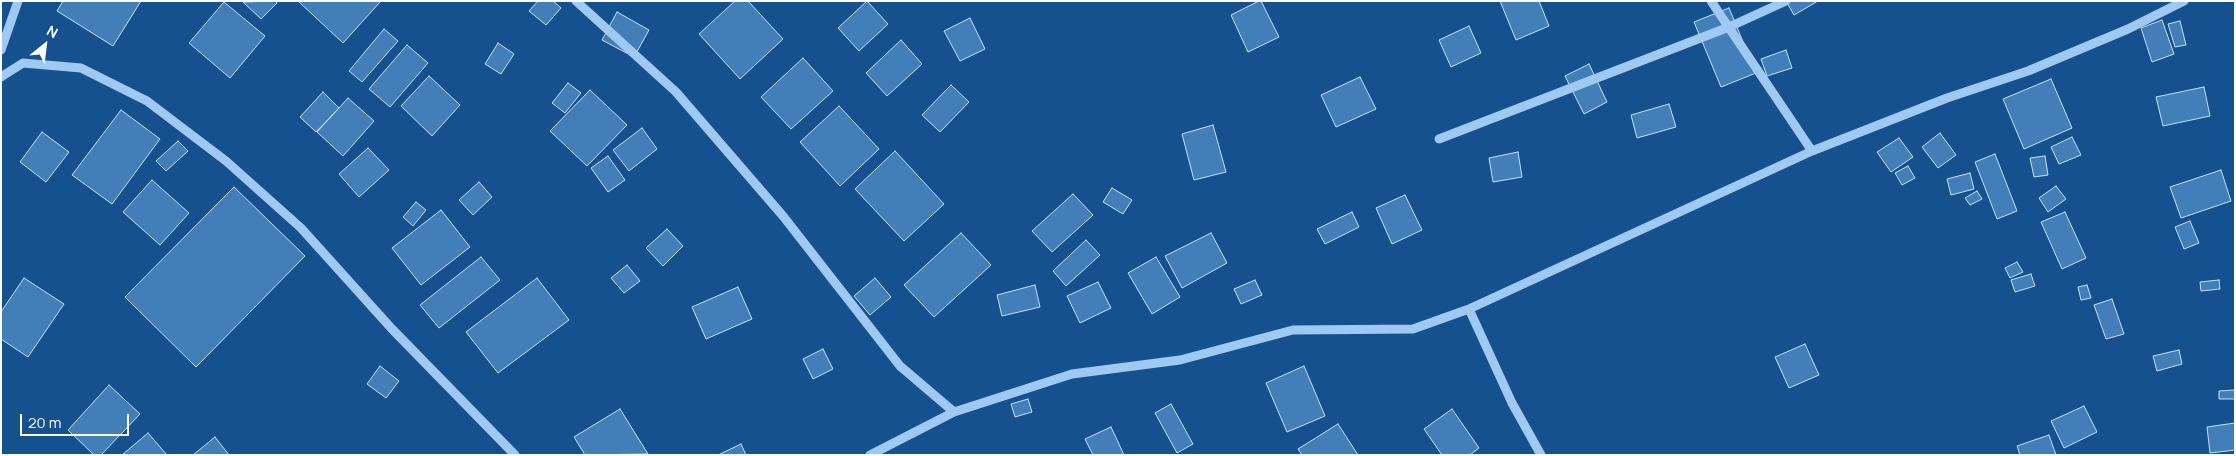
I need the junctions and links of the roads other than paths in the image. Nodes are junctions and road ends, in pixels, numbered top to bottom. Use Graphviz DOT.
graph roads {
  1 [pos="18,1"];
  2 [pos="576,1"];
  3 [pos="1711,1"];
  4 [pos="1786,1"];
  5 [pos="2184,1"];
  6 [pos="1729,27"];
  7 [pos="1,50"];
  8 [pos="1,77"];
  9 [pos="1439,139"];
  10 [pos="1812,150"];
  11 [pos="1469,309"];
  12 [pos="954,412"];
  13 [pos="515,455"];
  14 [pos="870,455"];
  15 [pos="1541,455"];
  1 -- 7 [label="street"];
  2 -- 12 [label="street"];
  3 -- 6 [label="street"];
  4 -- 6 [label="street"];
  5 -- 10 [label="street"];
  6 -- 9 [label="street"];
  6 -- 10 [label="street"];
  8 -- 13 [label="street"];
  10 -- 11 [label="street"];
  11 -- 12 [label="street"];
  11 -- 15 [label="street"];
  12 -- 14 [label="street"];
}
